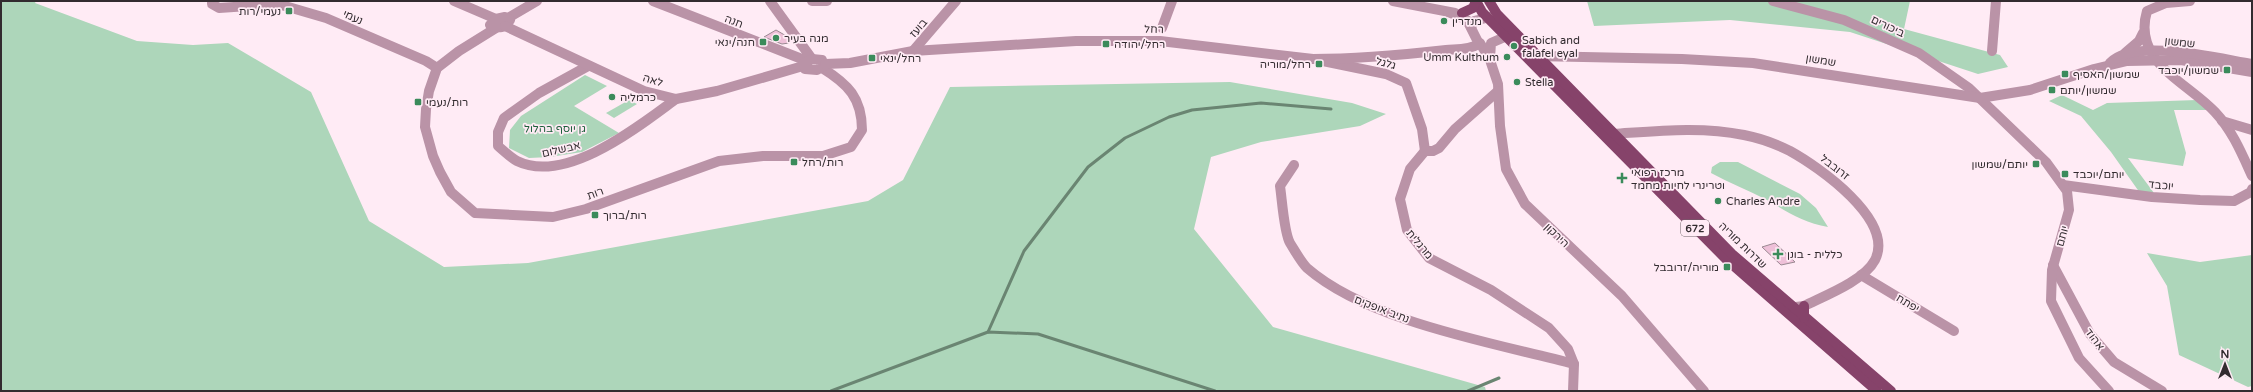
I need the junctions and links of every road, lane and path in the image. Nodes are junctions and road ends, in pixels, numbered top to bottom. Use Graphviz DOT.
graph roads {
  1 [pos="212,1"];
  2 [pos="454,1"];
  3 [pos="537,1"];
  4 [pos="653,1"];
  5 [pos="770,1"];
  6 [pos="812,1"];
  7 [pos="827,1"];
  8 [pos="956,1"];
  9 [pos="1172,1"];
  10 [pos="1393,1"];
  11 [pos="1476,1"];
  12 [pos="1489,1"];
  13 [pos="1773,1"];
  14 [pos="1996,1"];
  15 [pos="2190,1"];
  16 [pos="2163,2"];
  17 [pos="1448,12"];
  18 [pos="1462,13"];
  19 [pos="1497,14"];
  20 [pos="1485,15"];
  21 [pos="501,23"];
  22 [pos="1471,27"];
  23 [pos="1162,28"];
  24 [pos="2143,33"];
  25 [pos="1507,36"];
  26 [pos="1480,43"];
  27 [pos="2148,47"];
  28 [pos="913,51"];
  29 [pos="1992,51"];
  30 [pos="1522,53"];
  31 [pos="2123,54"];
  32 [pos="1539,57"];
  33 [pos="1313,59"];
  34 [pos="2156,59"];
  35 [pos="1490,60"];
  36 [pos="808,62"];
  37 [pos="2110,64"];
  38 [pos="2252,64"];
  39 [pos="588,66"];
  40 [pos="823,66"];
  41 [pos="437,68"];
  42 [pos="2252,72"];
  43 [pos="1969,88"];
  44 [pos="1498,91"];
  45 [pos="2015,94"];
  46 [pos="1958,96"];
  47 [pos="1996,97"];
  48 [pos="1980,98"];
  49 [pos="676,99"];
  50 [pos="1994,111"];
  51 [pos="2222,121"];
  52 [pos="2252,130"];
  53 [pos="1614,134"];
  54 [pos="1425,151"];
  55 [pos="1294,165"];
  56 [pos="2252,176"];
  57 [pos="2063,185"];
  58 [pos="2252,189"];
  59 [pos="2053,264"];
  60 [pos="1861,275"];
  61 [pos="1770,298"];
  62 [pos="1804,306"];
  63 [pos="1791,307"];
  64 [pos="1804,318"];
  65 [pos="1954,331"];
  66 [pos="1574,364"];
  67 [pos="1574,391"];
  68 [pos="1704,391"];
  69 [pos="1877,391"];
  70 [pos="1891,391"];
  71 [pos="2109,391"];
  72 [pos="2162,391"];
  1 -- 41 [label="street, נעמי"];
  2 -- 21 [label="street, לאה"];
  3 -- 21 [label="street"];
  4 -- 36 [label="street, חנה"];
  5 -- 36 [label="street"];
  6 -- 7 [label="street"];
  8 -- 28 [label="street, בועז"];
  9 -- 23 [label="street"];
  10 -- 17 [label="street"];
  11 -- 18 [label="main road"];
  11 -- 20 [label="main road, שדרות מוריה / 672"];
  12 -- 19 [label="main road, שדרות מוריה / 672"];
  13 -- 43 [label="street, ביכורים"];
  14 -- 29 [label="street"];
  15 -- 16 [label="street"];
  16 -- 24 [label="street"];
  17 -- 18 [label="street"];
  17 -- 22 [label="street"];
  18 -- 20 [label="street"];
  19 -- 20 [label="street"];
  19 -- 32 [label="main road, שדרות מוריה / 672"];
  20 -- 22 [label="street"];
  20 -- 25 [label="main road, שדרות מוריה / 672"];
  21 -- 39 [label="street, לאה"];
  21 -- 41 [label="street"];
  22 -- 26 [label="street, הירקון"];
  24 -- 27 [label="street"];
  24 -- 31 [label="street"];
  25 -- 30 [label="main road, שדרות מוריה / 672"];
  25 -- 35 [label="street"];
  26 -- 33 [label="street, רחל"];
  26 -- 35 [label="street, הירקון"];
  27 -- 31 [label="street, שמשון"];
  27 -- 34 [label="street"];
  27 -- 38 [label="street, שמשון"];
  28 -- 33 [label="street, רחל"];
  28 -- 40 [label="street, רחל"];
  30 -- 32 [label="street, שמשון"];
  30 -- 61 [label="main road, שדרות מוריה / 672"];
  31 -- 37 [label="street, שמשון"];
  32 -- 46 [label="street, שמשון"];
  32 -- 53 [label="main road, שדרות מוריה / 672"];
  33 -- 54 [label="street, גלגל"];
  34 -- 37 [label="street, שמשון"];
  34 -- 42 [label="street, שמשון"];
  34 -- 51 [label="street"];
  35 -- 44 [label="street, הירקון"];
  36 -- 40 [label="street"];
  36 -- 40 [label="street, רחל"];
  36 -- 49 [label="street, לאה"];
  37 -- 45 [label="street, שמשון"];
  39 -- 49 [label="street, לאה"];
  39 -- 49 [label="street, אבשלום"];
  40 -- 41 [label="street, רות"];
  43 -- 45 [label="street"];
  43 -- 46 [label="street"];
  43 -- 48 [label="street, ביכורים"];
  44 -- 54 [label="street, מרגלית"];
  44 -- 68 [label="street, הירקון"];
  45 -- 47 [label="street, שמשון"];
  46 -- 48 [label="street, שמשון"];
  46 -- 50 [label="street"];
  47 -- 48 [label="street, שמשון"];
  47 -- 50 [label="street"];
  48 -- 50 [label="street, יותם"];
  50 -- 57 [label="street, יותם"];
  51 -- 52 [label="street"];
  51 -- 56 [label="street"];
  53 -- 60 [label="street, זרובבל"];
  53 -- 63 [label="main road, שדרות מוריה / 672"];
  54 -- 66 [label="street, מרגלית"];
  55 -- 66 [label="street, נתיב אופקים"];
  57 -- 58 [label="street, יוכבד"];
  57 -- 59 [label="street, יותם"];
  59 -- 71 [label="street, יותם"];
  59 -- 72 [label="street, אהוד"];
  60 -- 62 [label="street, זרובבל"];
  60 -- 65 [label="street, יפתח"];
  61 -- 63 [label="street, זרובבל"];
  61 -- 69 [label="main road, שדרות מוריה / 672"];
  62 -- 63 [label="street, זרובבל"];
  62 -- 64 [label="main road"];
  63 -- 64 [label="main road, שדרות מוריה / 672"];
  64 -- 70 [label="main road, שדרות מוריה / 672"];
  66 -- 67 [label="street, מרגלית"];
}
